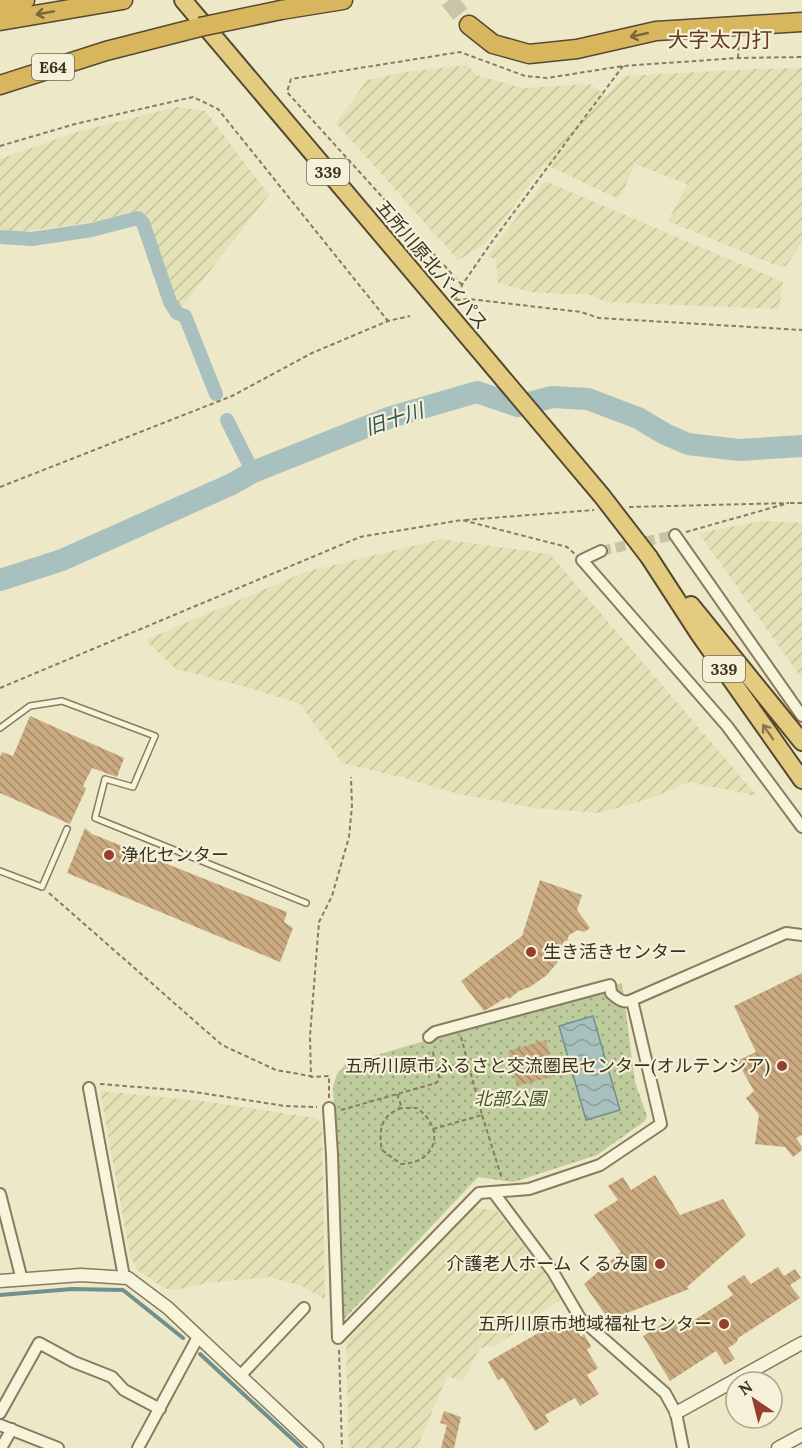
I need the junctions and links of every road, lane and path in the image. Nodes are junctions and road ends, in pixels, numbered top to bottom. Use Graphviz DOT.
graph roads {
  1 [pos="25,0"];
  2 [pos="123,0"];
  3 [pos="183,0"];
  4 [pos="343,0"];
  5 [pos="0,5"];
  6 [pos="0,21"];
  7 [pos="802,22"];
  8 [pos="469,25"];
  9 [pos="739,41"];
  10 [pos="802,57"];
  11 [pos="738,58"];
  12 [pos="623,66"];
  13 [pos="0,85"];
  14 [pos="0,146"];
  15 [pos="462,285"];
  16 [pos="410,316"];
  17 [pos="388,321"];
  18 [pos="802,330"];
  19 [pos="0,487"];
  20 [pos="802,503"];
  21 [pos="675,535"];
  22 [pos="601,551"];
  23 [pos="649,557"];
  24 [pos="582,560"];
  25 [pos="0,688"];
  26 [pos="802,716"];
  27 [pos="0,728"];
  28 [pos="802,742"];
  29 [pos="351,777"];
  30 [pos="802,780"];
  31 [pos="802,827"];
  32 [pos="67,830"];
  33 [pos="0,871"];
  34 [pos="42,887"];
  35 [pos="306,903"];
  36 [pos="802,935"];
  37 [pos="632,1000"];
  38 [pos="458,1026"];
  39 [pos="429,1037"];
  40 [pos="311,1077"];
  41 [pos="89,1088"];
  42 [pos="397,1094"];
  43 [pos="402,1108"];
  44 [pos="329,1110"];
  45 [pos="482,1115"];
  46 [pos="433,1129"];
  47 [pos="506,1191"];
  48 [pos="494,1193"];
  49 [pos="1,1202"];
  50 [pos="124,1277"];
  51 [pos="22,1280"];
  52 [pos="0,1281"];
  53 [pos="304,1308"];
  54 [pos="198,1337"];
  55 [pos="338,1338"];
  56 [pos="802,1343"];
  57 [pos="240,1376"];
  58 [pos="160,1409"];
  59 [pos="0,1413"];
  60 [pos="676,1413"];
  61 [pos="0,1425"];
  62 [pos="12,1429"];
  63 [pos="802,1435"];
  64 [pos="1,1448"];
  65 [pos="58,1448"];
  66 [pos="138,1448"];
  67 [pos="317,1448"];
  68 [pos="342,1448"];
  69 [pos="683,1448"];
  70 [pos="778,1448"];
  1 -- 5 [label="highway"];
  2 -- 6 [label="highway, one-way"];
  3 -- 23 [label="highway, 五所川原北バイパス / 339, bridge"];
  4 -- 13 [label="highway, E64, bridge"];
  7 -- 8 [label="highway, one-way"];
  9 -- 11 [label="path"];
  10 -- 11 [label="path"];
  11 -- 12 [label="path"];
  12 -- 15 [label="path"];
  12 -- 15 [label="path"];
  14 -- 17 [label="path"];
  15 -- 18 [label="path"];
  16 -- 17 [label="path"];
  17 -- 19 [label="path"];
  20 -- 21 [label="path"];
  21 -- 26 [label="street"];
  22 -- 24 [label="street"];
  23 -- 28 [label="highway, 五所川原北バイパス / 339"];
  30 -- 23 [label="highway, 五所川原北バイパス / 339, one-way"];
  24 -- 25 [label="path"];
  24 -- 31 [label="street"];
  27 -- 35 [label="lane"];
  29 -- 40 [label="path"];
  32 -- 34 [label="lane"];
  33 -- 34 [label="lane"];
  34 -- 40 [label="path"];
  36 -- 37 [label="street"];
  37 -- 38 [label="street"];
  37 -- 47 [label="street"];
  38 -- 39 [label="street"];
  38 -- 45 [label="path"];
  39 -- 42 [label="path"];
  40 -- 44 [label="path"];
  41 -- 44 [label="path"];
  41 -- 50 [label="street"];
  42 -- 43 [label="path"];
  42 -- 44 [label="path"];
  43 -- 46 [label="path"];
  43 -- 46 [label="path"];
  44 -- 55 [label="street"];
  45 -- 46 [label="path"];
  45 -- 47 [label="path"];
  47 -- 48 [label="street"];
  48 -- 55 [label="street"];
  48 -- 60 [label="street"];
  49 -- 51 [label="street"];
  50 -- 51 [label="street"];
  50 -- 54 [label="street"];
  51 -- 52 [label="street"];
  53 -- 57 [label="street"];
  54 -- 57 [label="street"];
  54 -- 58 [label="street"];
  55 -- 68 [label="path"];
  56 -- 60 [label="street"];
  57 -- 67 [label="street"];
  58 -- 59 [label="street"];
  58 -- 66 [label="street"];
  60 -- 69 [label="street"];
  61 -- 62 [label="street"];
  62 -- 64 [label="street"];
  62 -- 65 [label="street"];
  63 -- 70 [label="street"];
}
